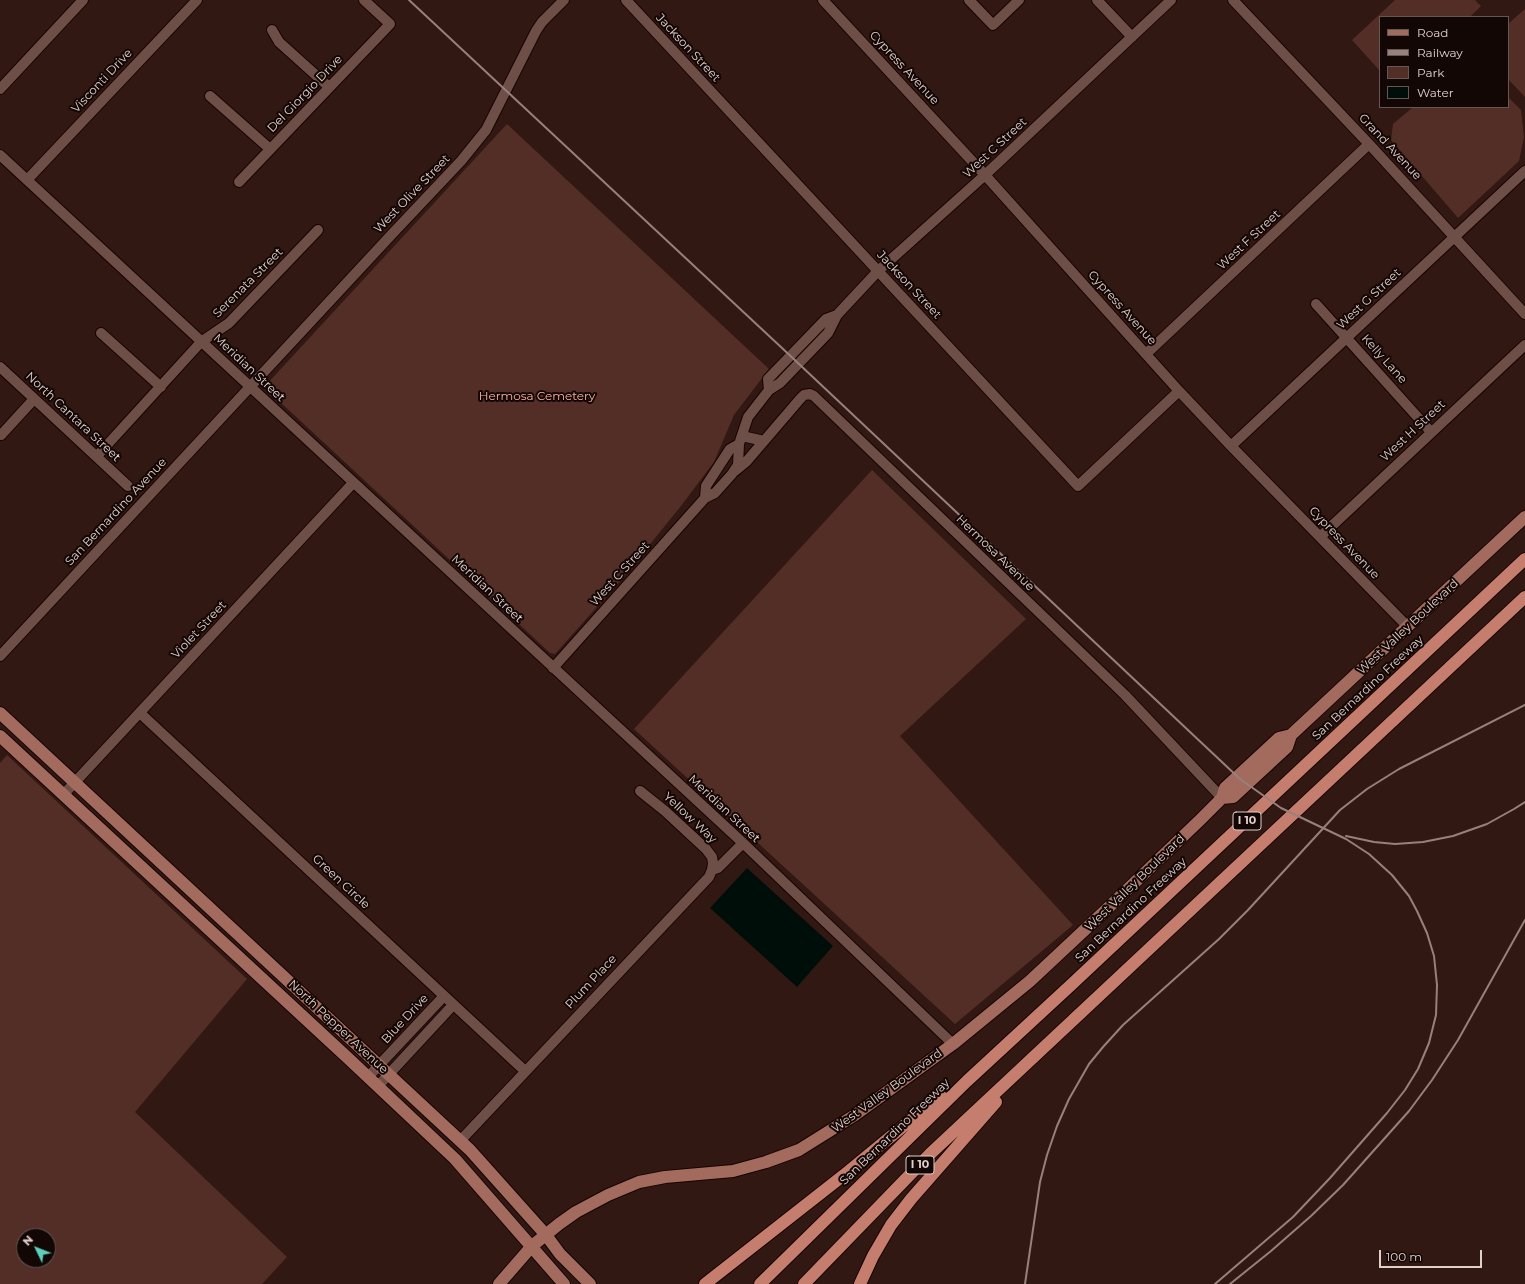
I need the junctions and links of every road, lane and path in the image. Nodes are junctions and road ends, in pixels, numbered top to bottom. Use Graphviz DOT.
graph roads {
  1 [pos="84,0"];
  2 [pos="197,0"];
  3 [pos="364,0"];
  4 [pos="564,0"];
  5 [pos="626,0"];
  6 [pos="823,0"];
  7 [pos="968,0"];
  8 [pos="1019,0"];
  9 [pos="1097,0"];
  10 [pos="1171,0"];
  11 [pos="1234,0"];
  12 [pos="272,30"];
  13 [pos="1132,37"];
  14 [pos="329,87"];
  15 [pos="0,89"];
  16 [pos="210,96"];
  17 [pos="1370,144"];
  18 [pos="270,149"];
  19 [pos="0,155"];
  20 [pos="1525,171"];
  21 [pos="985,175"];
  22 [pos="27,180"];
  23 [pos="239,182"];
  24 [pos="318,230"];
  25 [pos="1455,237"];
  26 [pos="878,271"];
  27 [pos="1316,304"];
  28 [pos="1525,314"];
  29 [pos="101,333"];
  30 [pos="1347,338"];
  31 [pos="201,342"];
  32 [pos="1525,345"];
  33 [pos="1146,354"];
  34 [pos="0,367"];
  35 [pos="250,386"];
  36 [pos="161,387"];
  37 [pos="1180,391"];
  38 [pos="34,399"];
  39 [pos="1431,432"];
  40 [pos="1,435"];
  41 [pos="741,440"];
  42 [pos="764,441"];
  43 [pos="1231,446"];
  44 [pos="97,456"];
  45 [pos="732,474"];
  46 [pos="353,483"];
  47 [pos="128,486"];
  48 [pos="705,498"];
  49 [pos="1525,517"];
  50 [pos="1320,537"];
  51 [pos="1525,559"];
  52 [pos="1525,596"];
  53 [pos="1525,601"];
  54 [pos="1513,608"];
  55 [pos="1408,627"];
  56 [pos="0,656"];
  57 [pos="553,668"];
  58 [pos="140,712"];
  59 [pos="0,713"];
  60 [pos="0,736"];
  61 [pos="75,782"];
  62 [pos="640,791"];
  63 [pos="64,794"];
  64 [pos="1222,798"];
  65 [pos="742,843"];
  66 [pos="712,870"];
  67 [pos="444,996"];
  68 [pos="453,1005"];
  69 [pos="953,1044"];
  70 [pos="1040,1051"];
  71 [pos="379,1065"];
  72 [pos="525,1071"];
  73 [pos="389,1074"];
  74 [pos="368,1077"];
  75 [pos="967,1081"];
  76 [pos="378,1086"];
  77 [pos="398,1105"];
  78 [pos="432,1115"];
  79 [pos="460,1141"];
  80 [pos="546,1235"];
  81 [pos="532,1246"];
  82 [pos="499,1284"];
  83 [pos="564,1284"];
  84 [pos="590,1284"];
  85 [pos="705,1284"];
  86 [pos="760,1284"];
  87 [pos="804,1284"];
  88 [pos="860,1284"];
  1 -- 15 [label="street"];
  2 -- 22 [label="street, Visconti Drive"];
  3 -- 14 [label="street, Del Giorgio Drive"];
  4 -- 35 [label="street, West Olive Street"];
  5 -- 26 [label="street, Jackson Street"];
  6 -- 21 [label="street, Cypress Avenue"];
  7 -- 8 [label="street"];
  9 -- 13 [label="street"];
  10 -- 13 [label="street, West C Street"];
  11 -- 17 [label="street, Grand Avenue"];
  12 -- 14 [label="street"];
  13 -- 21 [label="street, West C Street"];
  14 -- 18 [label="street, Del Giorgio Drive"];
  16 -- 18 [label="street"];
  17 -- 25 [label="street, Grand Avenue"];
  17 -- 33 [label="street, West F Street"];
  18 -- 23 [label="street, Del Giorgio Drive"];
  19 -- 22 [label="street, Meridian Street"];
  20 -- 25 [label="street, West G Street"];
  21 -- 26 [label="street, West C Street"];
  21 -- 33 [label="street, Cypress Avenue"];
  22 -- 31 [label="street, Meridian Street"];
  24 -- 31 [label="street, Serenata Street"];
  25 -- 28 [label="street, Grand Avenue"];
  25 -- 30 [label="street, West G Street"];
  26 -- 37 [label="street, Jackson Street"];
  26 -- 41 [label="street, West C Street"];
  27 -- 30 [label="street, Kelly Lane"];
  29 -- 36 [label="street"];
  30 -- 39 [label="street, Kelly Lane"];
  30 -- 43 [label="street, West G Street"];
  31 -- 35 [label="street, Meridian Street"];
  31 -- 36 [label="street, Serenata Street"];
  32 -- 39 [label="street, West H Street"];
  33 -- 37 [label="street, Cypress Avenue"];
  34 -- 38 [label="street, North Cantara Street"];
  35 -- 46 [label="street, Meridian Street"];
  35 -- 56 [label="street, San Bernardino Avenue"];
  36 -- 44 [label="street, Serenata Street"];
  37 -- 43 [label="street, Cypress Avenue"];
  38 -- 40 [label="street"];
  38 -- 44 [label="street, North Cantara Street"];
  39 -- 50 [label="street, West H Street"];
  41 -- 42 [label="street"];
  41 -- 45 [label="street, West C Street"];
  41 -- 48 [label="street, West C Street"];
  42 -- 45 [label="street"];
  42 -- 64 [label="street, Hermosa Avenue"];
  43 -- 50 [label="street, Cypress Avenue"];
  44 -- 47 [label="street, North Cantara Street"];
  45 -- 48 [label="street, West C Street"];
  46 -- 57 [label="street, Meridian Street"];
  46 -- 58 [label="street, Violet Street"];
  48 -- 57 [label="street, West C Street"];
  49 -- 55 [label="main road, West Valley Boulevard"];
  50 -- 55 [label="street, Cypress Avenue"];
  51 -- 75 [label="highway, San Bernardino Freeway / I 10"];
  52 -- 54 [label="highway, I 10"];
  53 -- 54 [label="highway"];
  54 -- 70 [label="highway, I 10"];
  55 -- 64 [label="main road, West Valley Boulevard"];
  57 -- 65 [label="street, Meridian Street"];
  58 -- 61 [label="street, Violet Street"];
  58 -- 67 [label="street, Green Circle"];
  59 -- 61 [label="main road, North Pepper Avenue"];
  60 -- 63 [label="main road, North Pepper Avenue"];
  61 -- 63 [label="street, Violet Street"];
  61 -- 71 [label="main road, North Pepper Avenue"];
  62 -- 66 [label="street, Yellow Way"];
  63 -- 74 [label="main road, North Pepper Avenue"];
  64 -- 69 [label="main road, West Valley Boulevard"];
  65 -- 66 [label="street, Plum Place"];
  65 -- 69 [label="street, Meridian Street"];
  66 -- 72 [label="street, Plum Place"];
  67 -- 68 [label="street, Green Circle"];
  67 -- 71 [label="street, Blue Drive"];
  68 -- 72 [label="street, Green Circle"];
  68 -- 73 [label="street"];
  69 -- 80 [label="main road, West Valley Boulevard"];
  70 -- 87 [label="highway, I 10"];
  70 -- 88 [label="highway"];
  71 -- 73 [label="main road, North Pepper Avenue"];
  71 -- 74 [label="street, Blue Drive"];
  72 -- 79 [label="street, Plum Place"];
  73 -- 76 [label="street"];
  73 -- 78 [label="main road, North Pepper Avenue"];
  74 -- 76 [label="main road, North Pepper Avenue"];
  75 -- 85 [label="highway"];
  75 -- 86 [label="highway, San Bernardino Freeway / I 10"];
  76 -- 77 [label="main road, North Pepper Avenue"];
  77 -- 78 [label="main road"];
  77 -- 81 [label="main road, North Pepper Avenue"];
  78 -- 79 [label="main road, North Pepper Avenue"];
  79 -- 80 [label="main road, North Pepper Avenue"];
  80 -- 81 [label="main road, West Valley Boulevard"];
  80 -- 84 [label="main road, North Pepper Avenue"];
  81 -- 82 [label="main road, West Valley Boulevard"];
  81 -- 83 [label="main road, North Pepper Avenue"];
}
